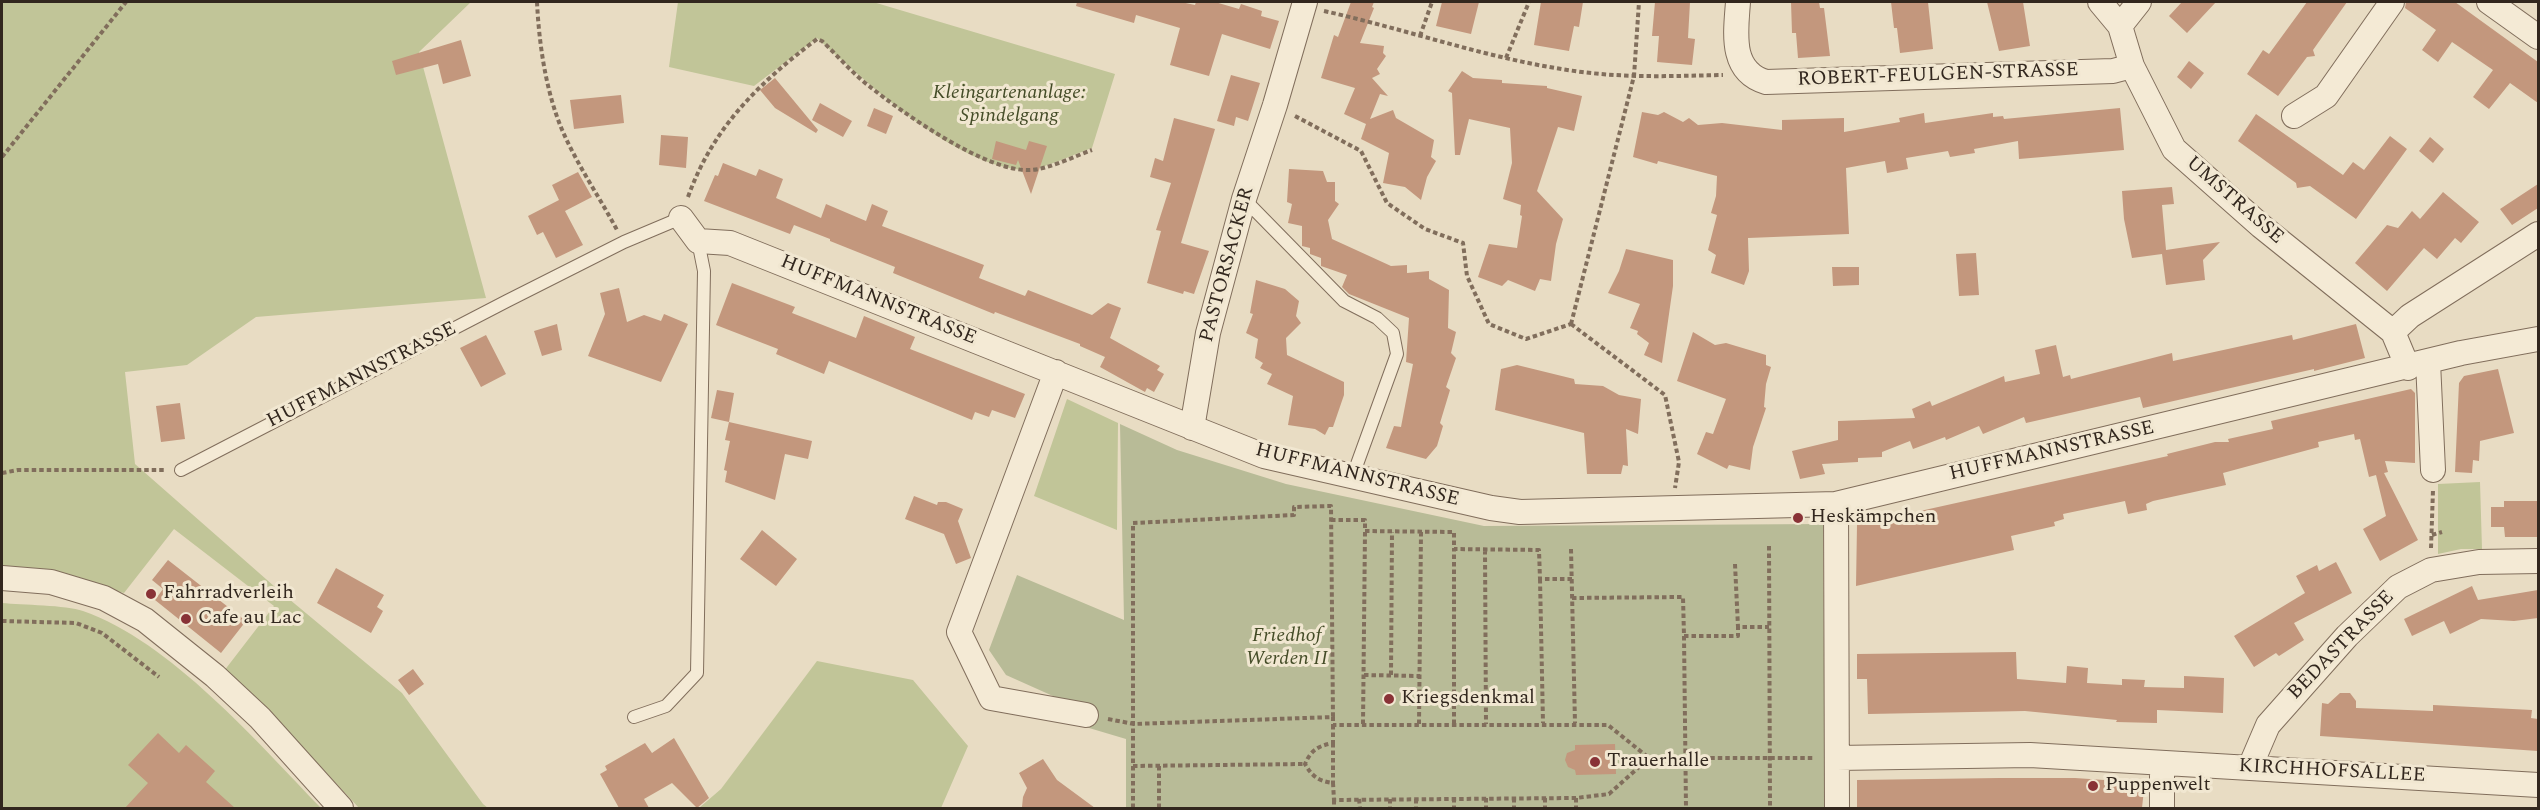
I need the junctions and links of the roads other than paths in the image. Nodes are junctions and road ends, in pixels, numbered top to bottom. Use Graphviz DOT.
graph roads {
  1 [pos="1738,2"];
  2 [pos="2100,2"];
  3 [pos="2139,2"];
  4 [pos="2392,2"];
  5 [pos="2489,2"];
  6 [pos="1298,3"];
  7 [pos="2120,26"];
  8 [pos="2538,37"];
  9 [pos="2132,66"];
  10 [pos="2294,116"];
  11 [pos="1244,199"];
  12 [pos="681,218"];
  13 [pos="2538,234"];
  14 [pos="698,241"];
  15 [pos="2394,332"];
  16 [pos="2538,339"];
  17 [pos="2418,365"];
  18 [pos="1056,372"];
  19 [pos="1192,428"];
  20 [pos="181,470"];
  21 [pos="2433,470"];
  22 [pos="1352,478"];
  23 [pos="1836,504"];
  24 [pos="2538,561"];
  25 [pos="2,578"];
  26 [pos="1086,715"];
  27 [pos="634,717"];
  28 [pos="1837,758"];
  29 [pos="2162,764"];
  30 [pos="2250,767"];
  31 [pos="2538,784"];
  32 [pos="341,808"];
  33 [pos="1837,808"];
  34 [pos="2162,808"];
  1 -- 9 [label="street, ROBERT-FEULGEN-STRASSE"];
  2 -- 7 [label="street, UMSTRASSE"];
  3 -- 7 [label="street"];
  4 -- 10 [label="street"];
  5 -- 8 [label="street"];
  6 -- 11 [label="street, PASTORSACKER"];
  7 -- 9 [label="street, UMSTRASSE"];
  9 -- 15 [label="street, UMSTRASSE"];
  11 -- 19 [label="street, PASTORSACKER"];
  11 -- 22 [label="lane"];
  12 -- 14 [label="street"];
  12 -- 20 [label="lane, HUFFMANNSTRASSE"];
  13 -- 15 [label="street"];
  14 -- 18 [label="street, HUFFMANNSTRASSE"];
  14 -- 27 [label="lane"];
  15 -- 17 [label="street"];
  16 -- 17 [label="street, HUFFMANNSTRASSE"];
  17 -- 21 [label="street"];
  17 -- 23 [label="street, HUFFMANNSTRASSE"];
  18 -- 19 [label="street, HUFFMANNSTRASSE"];
  18 -- 26 [label="street"];
  19 -- 22 [label="street, HUFFMANNSTRASSE"];
  22 -- 23 [label="street, HUFFMANNSTRASSE"];
  23 -- 28 [label="street"];
  24 -- 30 [label="street, BEDASTRASSE"];
  25 -- 32 [label="street"];
  28 -- 29 [label="street, KIRCHHOFSALLEE"];
  28 -- 33 [label="street"];
  29 -- 30 [label="street, KIRCHHOFSALLEE"];
  29 -- 34 [label="street"];
  30 -- 31 [label="street, KIRCHHOFSALLEE"];
}
